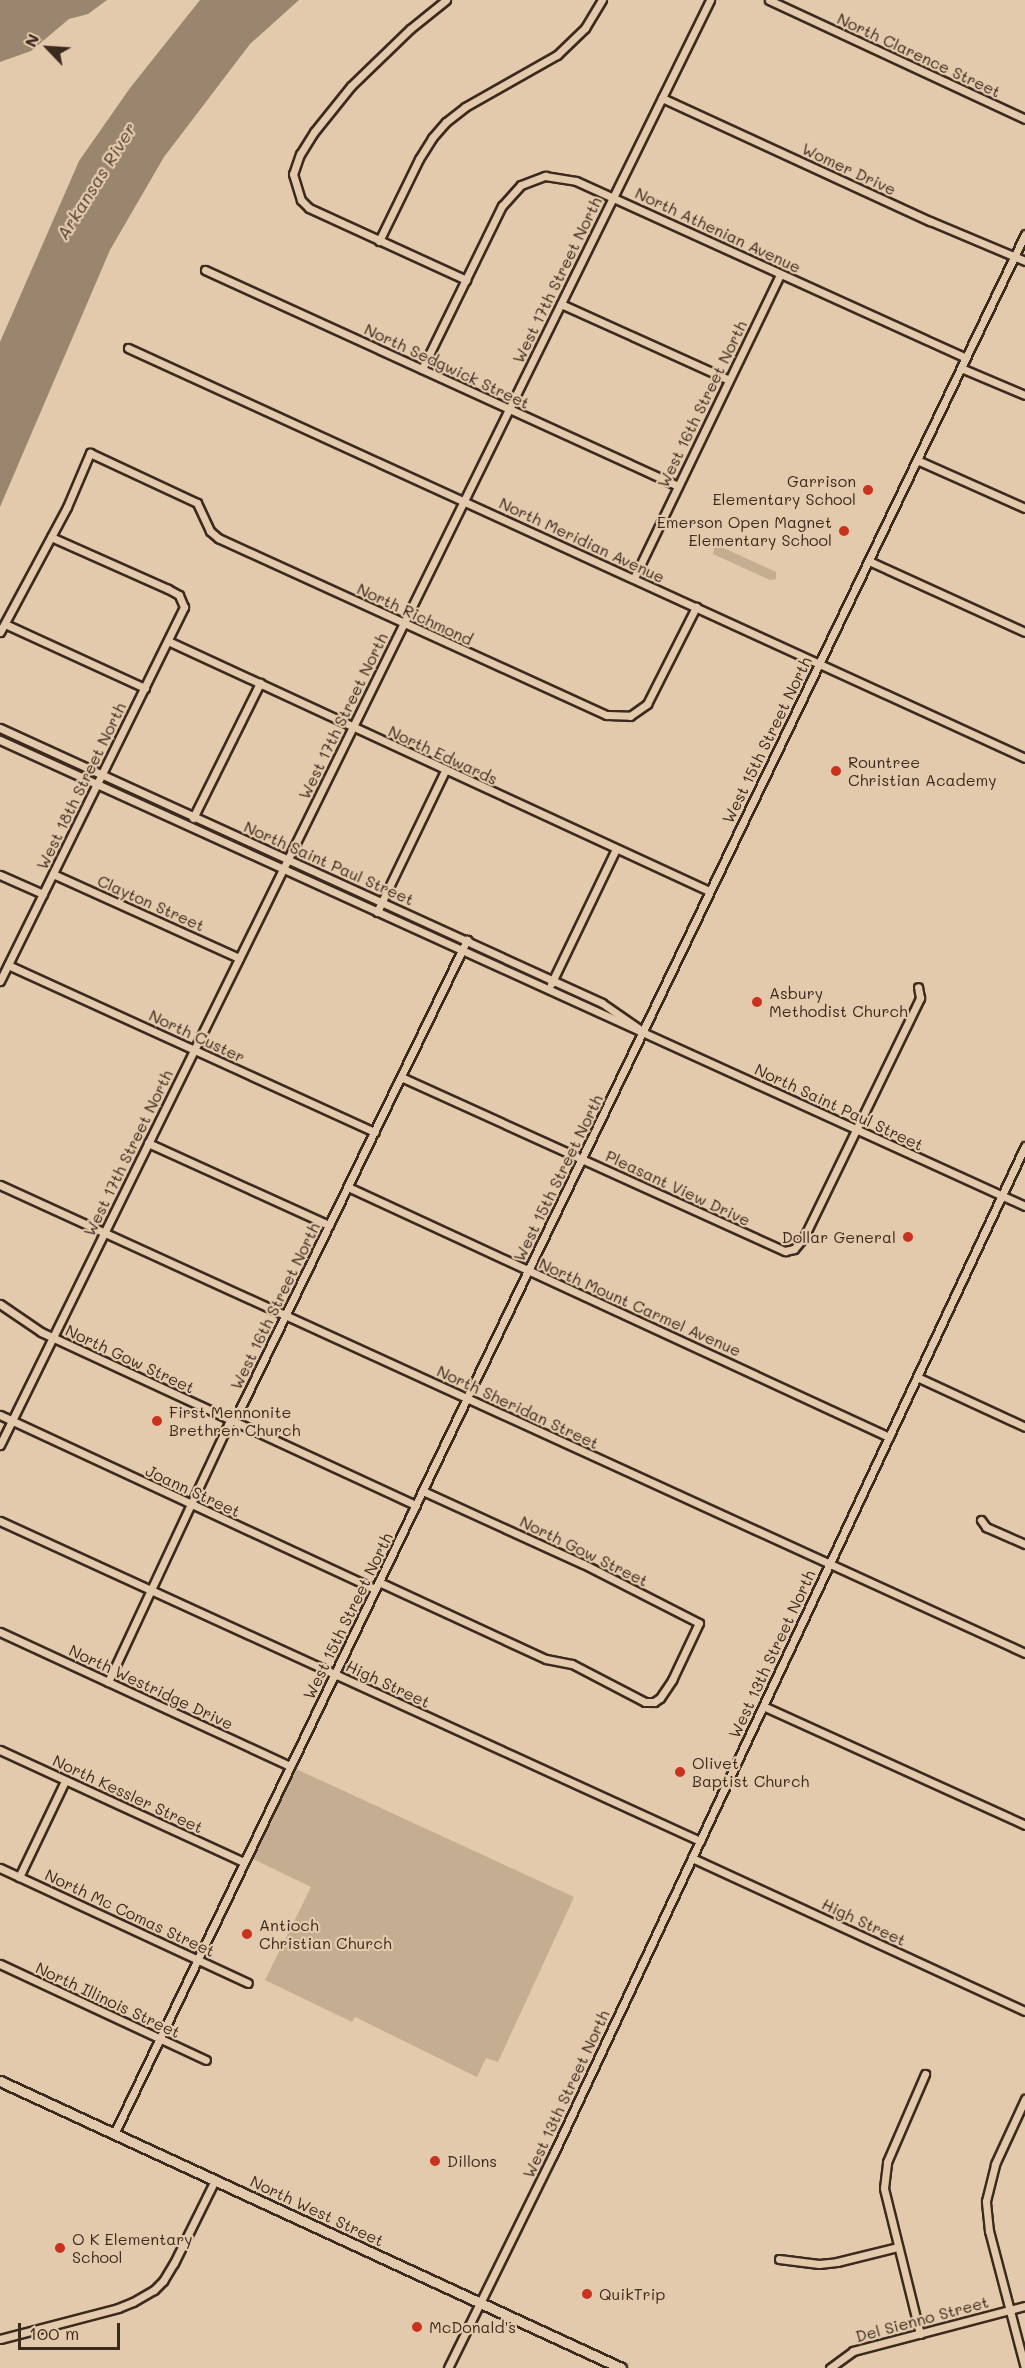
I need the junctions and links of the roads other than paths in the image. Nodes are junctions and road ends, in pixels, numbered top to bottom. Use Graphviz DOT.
graph roads {
  1 [pos="446,0"];
  2 [pos="602,0"];
  3 [pos="710,0"];
  4 [pos="769,0"];
  5 [pos="662,98"];
  6 [pos="1025,119"];
  7 [pos="613,197"];
  8 [pos="1025,234"];
  9 [pos="379,241"];
  10 [pos="1014,256"];
  11 [pos="1025,261"];
  12 [pos="205,270"];
  13 [pos="780,274"];
  14 [pos="466,280"];
  15 [pos="561,304"];
  16 [pos="128,348"];
  17 [pos="966,358"];
  18 [pos="961,368"];
  19 [pos="422,369"];
  20 [pos="729,380"];
  21 [pos="1025,395"];
  22 [pos="509,409"];
  23 [pos="917,460"];
  24 [pos="678,486"];
  25 [pos="464,501"];
  26 [pos="1025,508"];
  27 [pos="51,537"];
  28 [pos="869,561"];
  29 [pos="634,578"];
  30 [pos="696,607"];
  31 [pos="404,623"];
  32 [pos="5,624"];
  33 [pos="0,632"];
  34 [pos="1025,632"];
  35 [pos="168,641"];
  36 [pos="819,664"];
  37 [pos="260,683"];
  38 [pos="145,688"];
  39 [pos="353,727"];
  40 [pos="0,728"];
  41 [pos="0,740"];
  42 [pos="1025,758"];
  43 [pos="445,771"];
  44 [pos="102,774"];
  45 [pos="97,784"];
  46 [pos="194,816"];
  47 [pos="189,826"];
  48 [pos="616,849"];
  49 [pos="288,859"];
  50 [pos="283,869"];
  51 [pos="0,874"];
  52 [pos="53,874"];
  53 [pos="709,891"];
  54 [pos="43,894"];
  55 [pos="382,902"];
  56 [pos="377,912"];
  57 [pos="467,940"];
  58 [pos="462,951"];
  59 [pos="239,958"];
  60 [pos="8,965"];
  61 [pos="553,980"];
  62 [pos="0,981"];
  63 [pos="918,987"];
  64 [pos="548,990"];
  65 [pos="642,1031"];
  66 [pos="194,1049"];
  67 [pos="401,1077"];
  68 [pos="857,1130"];
  69 [pos="375,1132"];
  70 [pos="148,1143"];
  71 [pos="1025,1146"];
  72 [pos="582,1159"];
  73 [pos="0,1185"];
  74 [pos="348,1187"];
  75 [pos="1001,1196"];
  76 [pos="1025,1206"];
  77 [pos="329,1225"];
  78 [pos="104,1232"];
  79 [pos="528,1271"];
  80 [pos="0,1304"];
  81 [pos="286,1315"];
  82 [pos="52,1338"];
  83 [pos="917,1377"];
  84 [pos="466,1398"];
  85 [pos="0,1415"];
  86 [pos="12,1421"];
  87 [pos="231,1421"];
  88 [pos="1025,1427"];
  89 [pos="889,1437"];
  90 [pos="0,1445"];
  91 [pos="423,1491"];
  92 [pos="190,1504"];
  93 [pos="416,1505"];
  94 [pos="981,1520"];
  95 [pos="0,1521"];
  96 [pos="1025,1544"];
  97 [pos="829,1564"];
  98 [pos="377,1586"];
  99 [pos="150,1589"];
  100 [pos="0,1632"];
  101 [pos="1025,1653"];
  102 [pos="334,1674"];
  103 [pos="108,1682"];
  104 [pos="654,1702"];
  105 [pos="763,1706"];
  106 [pos="0,1750"];
  107 [pos="290,1766"];
  108 [pos="65,1780"];
  109 [pos="1025,1825"];
  110 [pos="700,1841"];
  111 [pos="692,1858"];
  112 [pos="244,1862"];
  113 [pos="0,1869"];
  114 [pos="19,1877"];
  115 [pos="197,1960"];
  116 [pos="0,1965"];
  117 [pos="249,1983"];
  118 [pos="1025,2011"];
  119 [pos="159,2038"];
  120 [pos="206,2060"];
  121 [pos="925,2074"];
  122 [pos="0,2081"];
  123 [pos="1025,2099"];
  124 [pos="114,2134"];
  125 [pos="215,2180"];
  126 [pos="898,2247"];
  127 [pos="779,2259"];
  128 [pos="482,2303"];
  129 [pos="1025,2306"];
  130 [pos="1010,2310"];
  131 [pos="920,2334"];
  132 [pos="0,2339"];
  133 [pos="448,2368"];
  134 [pos="621,2368"];
  135 [pos="830,2368"];
  136 [pos="1025,2368"];
  1 -- 9 [label="street"];
  2 -- 9 [label="street"];
  3 -- 5 [label="street, West 17th Street North"];
  4 -- 6 [label="street, North Clarence Street"];
  5 -- 7 [label="street, West 17th Street North"];
  5 -- 10 [label="street, Womer Drive"];
  7 -- 13 [label="street, North Athenian Avenue"];
  7 -- 14 [label="street, North Athenian Avenue"];
  7 -- 15 [label="street, West 17th Street North"];
  8 -- 10 [label="street, West 15th Street North"];
  9 -- 14 [label="street"];
  10 -- 11 [label="street, Womer Drive"];
  10 -- 17 [label="street, West 15th Street North"];
  12 -- 19 [label="street, North Sedgwick Street"];
  13 -- 17 [label="street, North Athenian Avenue"];
  13 -- 20 [label="street, West 16th Street North"];
  14 -- 19 [label="street, North Athenian Avenue"];
  15 -- 20 [label="street"];
  15 -- 22 [label="street, West 17th Street North"];
  16 -- 25 [label="street, North Meridian Avenue"];
  17 -- 18 [label="street, West 15th Street North"];
  18 -- 21 [label="street"];
  18 -- 23 [label="street, West 15th Street North"];
  19 -- 22 [label="street, North Sedgwick Street"];
  20 -- 24 [label="street, West 16th Street North"];
  22 -- 24 [label="street, North Sedgwick Street"];
  22 -- 25 [label="street, West 17th Street North"];
  23 -- 26 [label="street"];
  23 -- 28 [label="street, West 15th Street North"];
  24 -- 29 [label="street, West 16th Street North"];
  25 -- 29 [label="street, North Meridian Avenue"];
  25 -- 31 [label="street, West 17th Street North"];
  27 -- 31 [label="street, North Richmond"];
  27 -- 32 [label="street"];
  27 -- 35 [label="street, West 18th Street North"];
  28 -- 34 [label="street"];
  28 -- 36 [label="street, West 15th Street North"];
  29 -- 30 [label="street, North Meridian Avenue"];
  30 -- 31 [label="street, North Richmond"];
  30 -- 36 [label="street, North Meridian Avenue"];
  31 -- 39 [label="street, West 17th Street North"];
  32 -- 33 [label="street"];
  32 -- 38 [label="street"];
  35 -- 37 [label="street, North Edwards"];
  35 -- 38 [label="street, West 18th Street North"];
  36 -- 42 [label="street, North Meridian Avenue"];
  36 -- 53 [label="street, West 15th Street North"];
  37 -- 39 [label="street, North Edwards"];
  37 -- 46 [label="street"];
  38 -- 44 [label="street, West 18th Street North"];
  39 -- 43 [label="street, North Edwards"];
  39 -- 49 [label="street, West 17th Street North"];
  40 -- 44 [label="street, North Saint Paul Street"];
  41 -- 45 [label="street, North Saint Paul Street"];
  43 -- 48 [label="street, North Edwards"];
  43 -- 55 [label="street"];
  44 -- 45 [label="street, West 18th Street North"];
  44 -- 46 [label="street, North Saint Paul Street"];
  45 -- 47 [label="street, North Saint Paul Street"];
  45 -- 52 [label="street, West 18th Street North"];
  46 -- 47 [label="street"];
  46 -- 49 [label="street, North Saint Paul Street"];
  47 -- 50 [label="street, North Saint Paul Street"];
  48 -- 53 [label="street, North Edwards"];
  48 -- 61 [label="street"];
  49 -- 50 [label="street, West 17th Street North"];
  49 -- 55 [label="street, North Saint Paul Street"];
  50 -- 56 [label="street, North Saint Paul Street"];
  50 -- 59 [label="street, West 17th Street North"];
  51 -- 54 [label="street"];
  52 -- 54 [label="street, West 18th Street North"];
  52 -- 59 [label="street, Clayton Street"];
  53 -- 65 [label="street, West 15th Street North"];
  54 -- 60 [label="street, West 18th Street North"];
  55 -- 56 [label="street"];
  55 -- 57 [label="street, North Saint Paul Street"];
  56 -- 58 [label="street, North Saint Paul Street"];
  57 -- 58 [label="street, West 16th Street North"];
  57 -- 61 [label="street, North Saint Paul Street"];
  58 -- 64 [label="street, North Saint Paul Street"];
  58 -- 67 [label="street, West 16th Street North"];
  59 -- 66 [label="street, West 17th Street North"];
  60 -- 62 [label="street, West 18th Street North"];
  60 -- 66 [label="street, North Custer"];
  61 -- 64 [label="street"];
  61 -- 65 [label="street, North Saint Paul Street"];
  63 -- 68 [label="street, Pleasant View Drive"];
  64 -- 65 [label="street, North Saint Paul Street"];
  65 -- 68 [label="street, North Saint Paul Street"];
  65 -- 72 [label="street, West 15th Street North"];
  66 -- 69 [label="street, North Custer"];
  66 -- 70 [label="street, West 17th Street North"];
  67 -- 69 [label="street, West 16th Street North"];
  67 -- 72 [label="street, Pleasant View Drive"];
  68 -- 72 [label="street, Pleasant View Drive"];
  68 -- 75 [label="street, North Saint Paul Street"];
  69 -- 74 [label="street, West 16th Street North"];
  70 -- 77 [label="street"];
  70 -- 78 [label="street, West 17th Street North"];
  71 -- 75 [label="street, West 13th Street North"];
  72 -- 79 [label="street, West 15th Street North"];
  73 -- 78 [label="street, North Sheridan Street"];
  74 -- 77 [label="street, West 16th Street North"];
  74 -- 79 [label="street, North Mount Carmel Avenue"];
  75 -- 76 [label="street, North Saint Paul Street"];
  75 -- 83 [label="street, West 13th Street North"];
  77 -- 81 [label="street, West 16th Street North"];
  78 -- 81 [label="street, North Sheridan Street"];
  78 -- 82 [label="street, West 17th Street North"];
  79 -- 84 [label="street, West 15th Street North"];
  79 -- 89 [label="street, North Mount Carmel Avenue"];
  80 -- 82 [label="street, North Gow Street"];
  81 -- 84 [label="street, North Sheridan Street"];
  81 -- 87 [label="street, West 16th Street North"];
  82 -- 86 [label="street, West 17th Street North"];
  82 -- 87 [label="street, North Gow Street"];
  83 -- 88 [label="street"];
  83 -- 89 [label="street, West 13th Street North"];
  84 -- 91 [label="street, West 15th Street North"];
  84 -- 97 [label="street, North Sheridan Street"];
  85 -- 86 [label="street, Joann Street"];
  86 -- 90 [label="street, West 17th Street North"];
  86 -- 92 [label="street, Joann Street"];
  87 -- 92 [label="street, West 16th Street North"];
  87 -- 93 [label="street, North Gow Street"];
  89 -- 97 [label="street, West 13th Street North"];
  91 -- 93 [label="street, West 15th Street North"];
  91 -- 104 [label="street, North Gow Street"];
  92 -- 98 [label="street, Joann Street"];
  92 -- 99 [label="street, West 16th Street North"];
  93 -- 98 [label="street, West 15th Street North"];
  94 -- 96 [label="street"];
  95 -- 99 [label="street, High Street"];
  97 -- 101 [label="street, North Sheridan Street"];
  97 -- 105 [label="street, West 13th Street North"];
  98 -- 102 [label="street, West 15th Street North"];
  98 -- 104 [label="street, Joann Street"];
  99 -- 102 [label="street, High Street"];
  99 -- 103 [label="street, West 16th Street North"];
  100 -- 103 [label="street, North Westridge Drive"];
  102 -- 107 [label="street, West 15th Street North"];
  102 -- 110 [label="street, High Street"];
  103 -- 107 [label="street, North Westridge Drive"];
  105 -- 109 [label="street"];
  105 -- 110 [label="street, West 13th Street North"];
  106 -- 108 [label="street, North Kessler Street"];
  107 -- 112 [label="street, West 15th Street North"];
  108 -- 112 [label="street, North Kessler Street"];
  108 -- 114 [label="street"];
  110 -- 111 [label="street, West 13th Street North"];
  111 -- 118 [label="street, High Street"];
  111 -- 128 [label="street, West 13th Street North"];
  112 -- 115 [label="street, West 15th Street North"];
  113 -- 114 [label="street, North Mc Comas Street"];
  114 -- 115 [label="street, North Mc Comas Street"];
  115 -- 117 [label="street, North Mc Comas Street"];
  115 -- 119 [label="street, West 15th Street North"];
  116 -- 119 [label="street, North Illinois Street"];
  119 -- 120 [label="street, North Illinois Street"];
  119 -- 124 [label="street, West 15th Street North"];
  121 -- 126 [label="street"];
  122 -- 124 [label="main road, North West Street"];
  123 -- 130 [label="street"];
  124 -- 125 [label="main road, North West Street"];
  125 -- 128 [label="main road, North West Street"];
  125 -- 132 [label="street"];
  126 -- 127 [label="street"];
  126 -- 131 [label="street"];
  128 -- 133 [label="street, West 13th Street North"];
  128 -- 134 [label="main road, North West Street"];
  129 -- 130 [label="street, Del Sienno Street"];
  130 -- 131 [label="street, Del Sienno Street"];
  130 -- 136 [label="street"];
  131 -- 135 [label="street, Del Sienno Street"];
}
